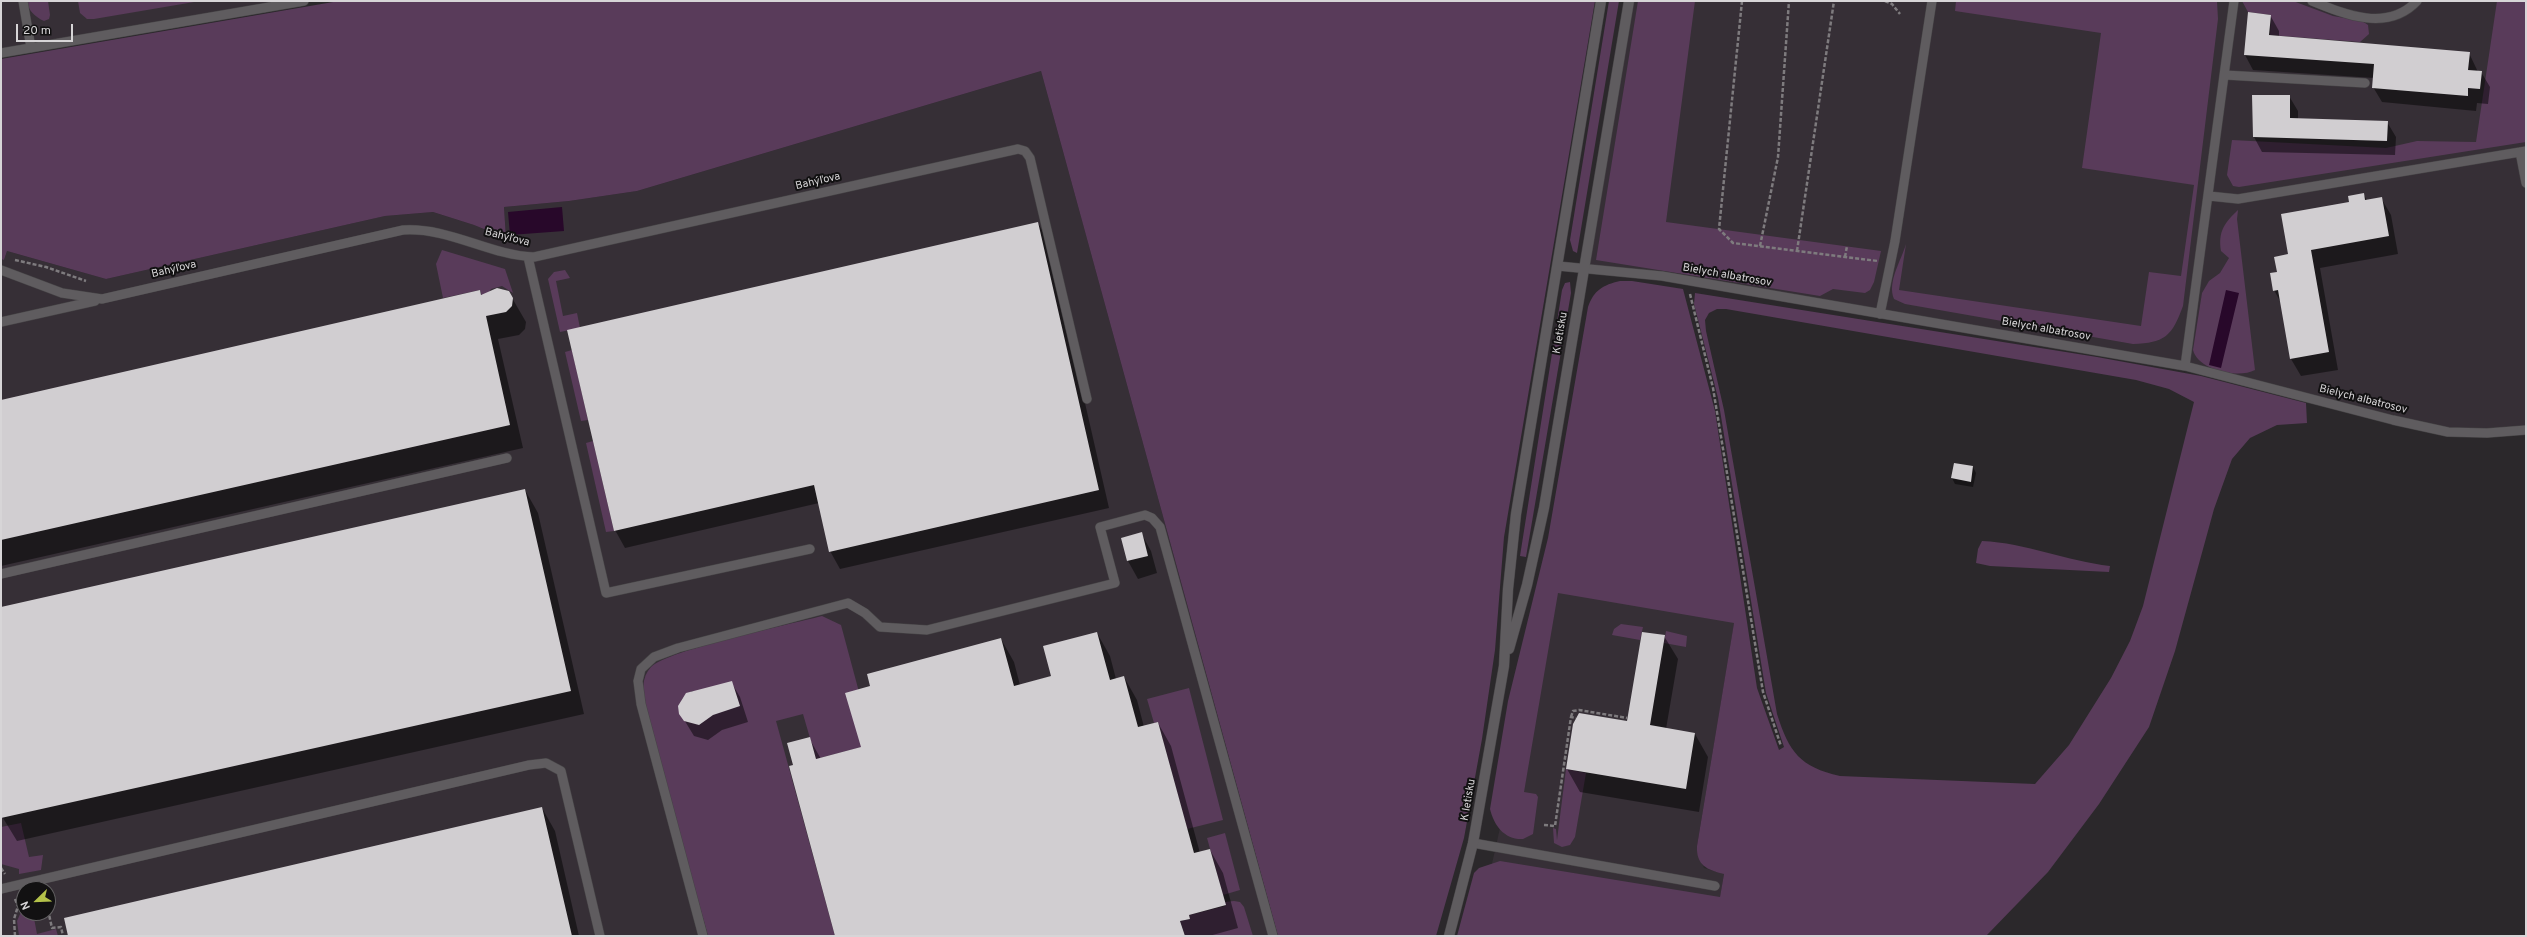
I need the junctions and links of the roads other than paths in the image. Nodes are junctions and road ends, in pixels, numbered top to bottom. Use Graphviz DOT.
graph roads {
  1 [pos="23,1"];
  2 [pos="304,1"];
  3 [pos="1602,1"];
  4 [pos="1628,1"];
  5 [pos="1932,1"];
  6 [pos="2234,1"];
  7 [pos="2312,1"];
  8 [pos="2418,1"];
  9 [pos="31,48"];
  10 [pos="1,53"];
  11 [pos="2225,75"];
  12 [pos="2365,84"];
  13 [pos="2523,152"];
  14 [pos="2526,183"];
  15 [pos="2209,196"];
  16 [pos="528,257"];
  17 [pos="1558,266"];
  18 [pos="1,270"];
  19 [pos="1584,270"];
  20 [pos="102,299"];
  21 [pos="1880,314"];
  22 [pos="1,322"];
  23 [pos="2185,366"];
  24 [pos="1087,399"];
  25 [pos="2526,430"];
  26 [pos="507,458"];
  27 [pos="810,549"];
  28 [pos="1,574"];
  29 [pos="1504,666"];
  30 [pos="1474,843"];
  31 [pos="1715,886"];
  32 [pos="1,889"];
  33 [pos="600,936"];
  34 [pos="703,936"];
  35 [pos="1272,936"];
  36 [pos="1449,936"];
  1 -- 9 [label="lane"];
  2 -- 9 [label="lane"];
  3 -- 17 [label="street, K letisku"];
  4 -- 19 [label="street, K letisku"];
  5 -- 21 [label="lane"];
  6 -- 11 [label="lane"];
  7 -- 8 [label="lane"];
  9 -- 10 [label="lane"];
  11 -- 12 [label="lane"];
  11 -- 15 [label="lane"];
  13 -- 14 [label="lane"];
  13 -- 15 [label="lane"];
  15 -- 23 [label="lane"];
  16 -- 20 [label="lane, Bahýľova"];
  16 -- 24 [label="lane, Bahýľova"];
  16 -- 27 [label="lane"];
  17 -- 19 [label="lane, Bielych albatrosov"];
  17 -- 29 [label="street, K letisku"];
  18 -- 20 [label="lane, Bahýľova"];
  19 -- 21 [label="lane, Bielych albatrosov"];
  19 -- 29 [label="street, K letisku"];
  20 -- 22 [label="lane"];
  21 -- 23 [label="lane, Bielych albatrosov"];
  23 -- 25 [label="lane, Bielych albatrosov"];
  26 -- 28 [label="lane"];
  29 -- 30 [label="street, K letisku"];
  30 -- 31 [label="lane"];
  30 -- 36 [label="street, K letisku"];
  32 -- 33 [label="lane"];
  34 -- 35 [label="lane"];
}
